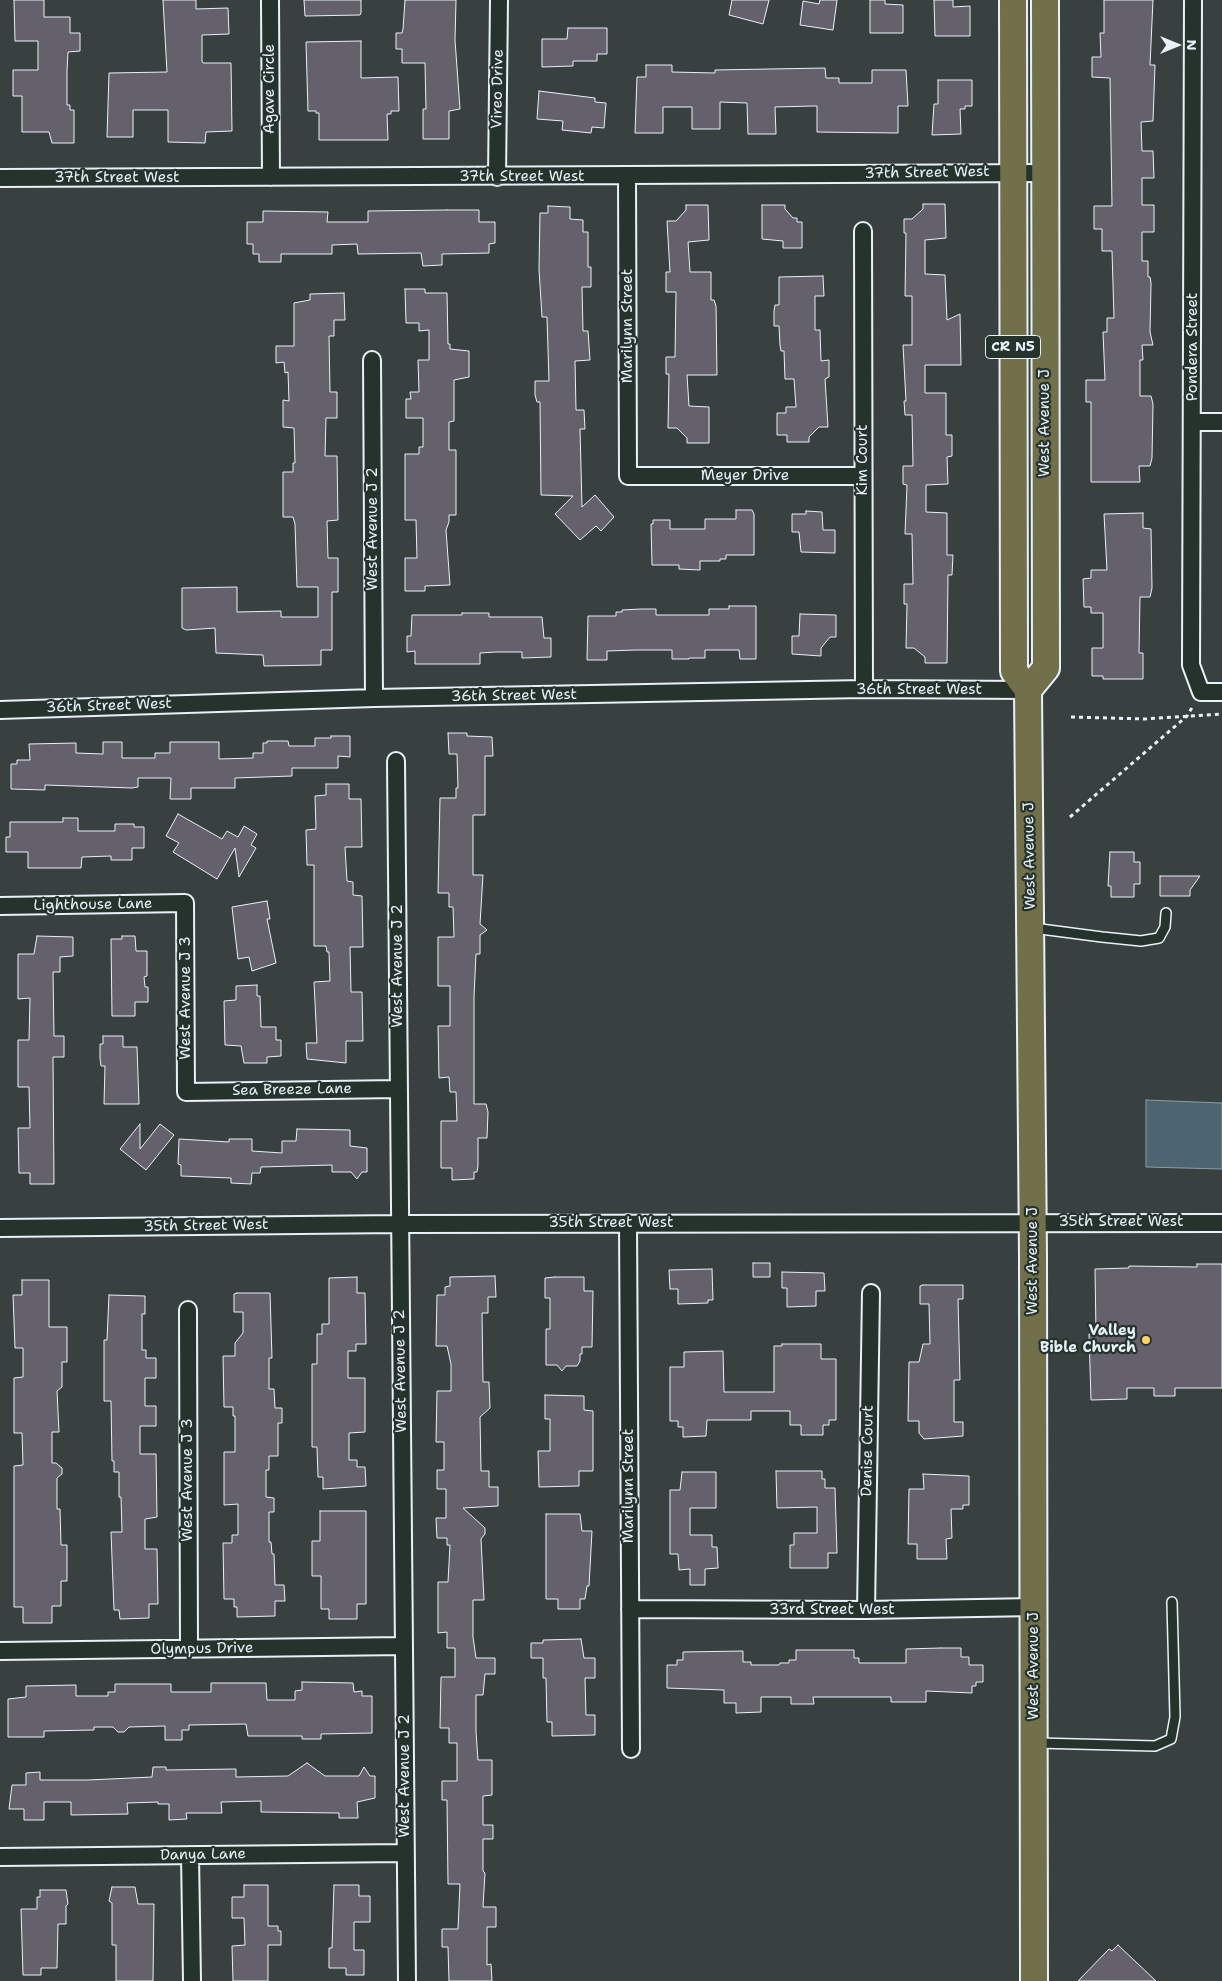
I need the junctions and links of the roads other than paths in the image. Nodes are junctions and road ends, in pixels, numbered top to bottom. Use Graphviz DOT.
graph roads {
  1 [pos="270,0"];
  2 [pos="499,0"];
  3 [pos="1013,0"];
  4 [pos="1045,0"];
  5 [pos="1194,0"];
  6 [pos="1013,173"];
  7 [pos="1045,173"];
  8 [pos="627,176"];
  9 [pos="271,177"];
  10 [pos="497,177"];
  11 [pos="0,178"];
  12 [pos="863,231"];
  13 [pos="372,360"];
  14 [pos="1192,422"];
  15 [pos="1222,422"];
  16 [pos="628,476"];
  17 [pos="863,476"];
  18 [pos="864,689"];
  19 [pos="1028,690"];
  20 [pos="1222,692"];
  21 [pos="374,698"];
  22 [pos="0,710"];
  23 [pos="396,761"];
  24 [pos="185,903"];
  25 [pos="0,906"];
  26 [pos="1166,912"];
  27 [pos="1030,928"];
  28 [pos="398,1089"];
  29 [pos="186,1092"];
  30 [pos="1033,1222"];
  31 [pos="1222,1222"];
  32 [pos="628,1223"];
  33 [pos="399,1224"];
  34 [pos="0,1228"];
  35 [pos="871,1293"];
  36 [pos="188,1310"];
  37 [pos="1172,1602"];
  38 [pos="1034,1607"];
  39 [pos="630,1609"];
  40 [pos="866,1610"];
  41 [pos="404,1646"];
  42 [pos="189,1649"];
  43 [pos="0,1651"];
  44 [pos="1034,1742"];
  45 [pos="631,1749"];
  46 [pos="405,1853"];
  47 [pos="190,1855"];
  48 [pos="0,1857"];
  49 [pos="192,1981"];
  50 [pos="407,1981"];
  51 [pos="1034,1981"];
  1 -- 9 [label="street, Agave Circle"];
  2 -- 10 [label="street, Vireo Drive"];
  3 -- 6 [label="main road, CR N5"];
  4 -- 7 [label="main road, West Avenue J / CR N5"];
  5 -- 14 [label="street, Pondera Street"];
  6 -- 7 [label="street, 37th Street West"];
  6 -- 8 [label="street, 37th Street West"];
  6 -- 19 [label="main road, CR N5"];
  7 -- 19 [label="main road, West Avenue J / CR N5"];
  8 -- 10 [label="street, 37th Street West"];
  8 -- 16 [label="street, Marilynn Street"];
  9 -- 10 [label="street, 37th Street West"];
  9 -- 11 [label="street, 37th Street West"];
  12 -- 17 [label="street, Kim Court"];
  13 -- 21 [label="street, West Avenue J 2"];
  14 -- 15 [label="street"];
  14 -- 20 [label="street, Pondera Street"];
  16 -- 17 [label="street, Meyer Drive"];
  17 -- 18 [label="street, Kim Court"];
  18 -- 19 [label="street, 36th Street West"];
  18 -- 21 [label="street, 36th Street West"];
  19 -- 27 [label="main road, West Avenue J"];
  21 -- 22 [label="street, 36th Street West"];
  23 -- 28 [label="street, West Avenue J 2"];
  24 -- 25 [label="street, Lighthouse Lane"];
  24 -- 29 [label="street, West Avenue J 3"];
  26 -- 27 [label="lane"];
  27 -- 30 [label="main road, West Avenue J"];
  28 -- 29 [label="street, Sea Breeze Lane"];
  28 -- 33 [label="street, West Avenue J 2"];
  30 -- 31 [label="street, 35th Street West"];
  30 -- 32 [label="street, 35th Street West"];
  30 -- 38 [label="main road, West Avenue J"];
  32 -- 33 [label="street, 35th Street West"];
  32 -- 39 [label="street, Marilynn Street"];
  33 -- 34 [label="street, 35th Street West"];
  33 -- 41 [label="street, West Avenue J 2"];
  35 -- 40 [label="street, Denise Court"];
  36 -- 42 [label="street, West Avenue J 3"];
  37 -- 44 [label="lane"];
  38 -- 40 [label="street, 33rd Street West"];
  38 -- 44 [label="main road, West Avenue J"];
  39 -- 40 [label="street, 33rd Street West"];
  39 -- 45 [label="street, Marilynn Street"];
  41 -- 42 [label="street, Olympus Drive"];
  41 -- 46 [label="street, West Avenue J 2"];
  42 -- 43 [label="street, Olympus Drive"];
  44 -- 51 [label="main road, West Avenue J"];
  46 -- 47 [label="street, Danya Lane"];
  46 -- 50 [label="street, West Avenue J 2"];
  47 -- 48 [label="street, Danya Lane"];
  47 -- 49 [label="street"];
}
